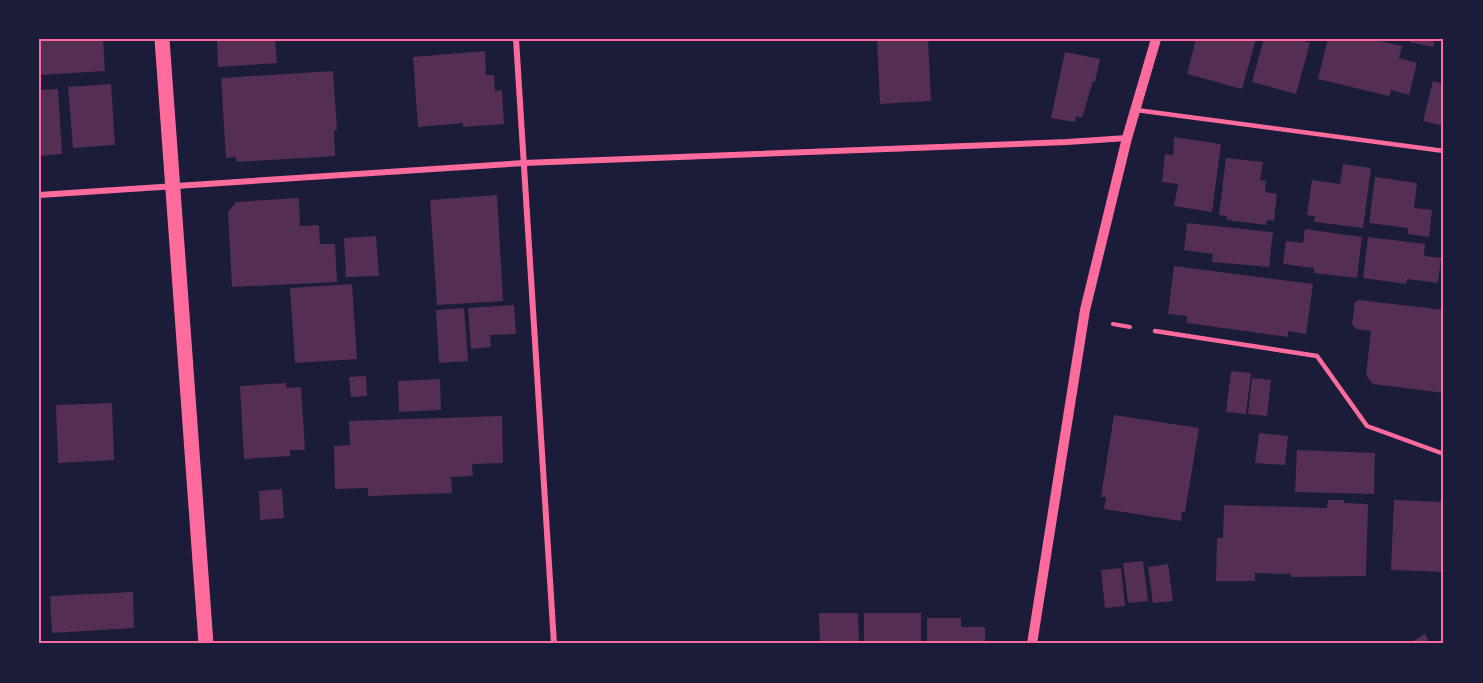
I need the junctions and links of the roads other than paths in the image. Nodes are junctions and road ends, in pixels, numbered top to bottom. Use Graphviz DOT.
graph roads {
  1 [pos="162,39"];
  2 [pos="516,39"];
  3 [pos="1156,39"];
  4 [pos="1136,110"];
  5 [pos="1127,138"];
  6 [pos="1444,151"];
  7 [pos="524,163"];
  8 [pos="172,185"];
  9 [pos="39,195"];
  10 [pos="1155,331"];
  11 [pos="1444,454"];
  12 [pos="206,644"];
  13 [pos="554,644"];
  14 [pos="1032,644"];
  1 -- 8 [label="main road"];
  2 -- 7 [label="street"];
  3 -- 4 [label="street"];
  4 -- 5 [label="street"];
  4 -- 6 [label="lane"];
  5 -- 7 [label="street"];
  5 -- 14 [label="street"];
  7 -- 8 [label="street"];
  7 -- 13 [label="street"];
  8 -- 9 [label="street"];
  8 -- 12 [label="main road"];
  10 -- 11 [label="lane"];
}
